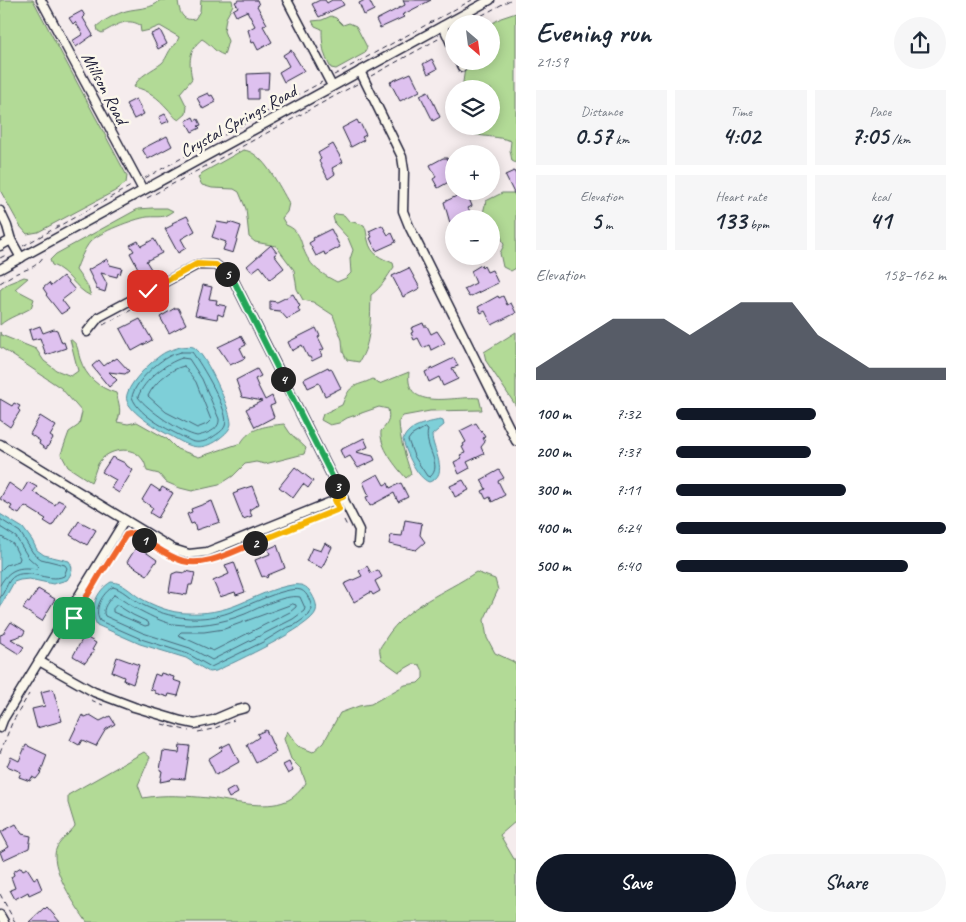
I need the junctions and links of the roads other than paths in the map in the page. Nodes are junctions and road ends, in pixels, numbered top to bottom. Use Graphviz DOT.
graph roads {
  1 [pos="41,0"];
  2 [pos="286,0"];
  3 [pos="490,0"];
  4 [pos="442,26"];
  5 [pos="445,31"];
  6 [pos="360,72"];
  7 [pos="332,86"];
  8 [pos="143,190"];
  9 [pos="0,211"];
  10 [pos="11,240"];
  11 [pos="0,246"];
  12 [pos="21,258"];
  13 [pos="0,269"];
  14 [pos="89,329"];
  15 [pos="516,441"];
  16 [pos="0,444"];
  17 [pos="339,499"];
  18 [pos="124,522"];
  19 [pos="358,543"];
  20 [pos="38,661"];
  21 [pos="245,708"];
  22 [pos="0,728"];
  23 [pos="0,915"];
  24 [pos="4,922"];
  1 -- 8 [label="street, Millson Road"];
  2 -- 7 [label="street"];
  3 -- 4 [label="street, Crystal Springs Road"];
  4 -- 5 [label="street"];
  4 -- 6 [label="street, Crystal Springs Road"];
  6 -- 7 [label="street, Crystal Springs Road"];
  6 -- 15 [label="street"];
  7 -- 8 [label="street, Crystal Springs Road"];
  8 -- 12 [label="street, Crystal Springs Road"];
  9 -- 10 [label="street"];
  10 -- 11 [label="street"];
  10 -- 12 [label="street"];
  12 -- 13 [label="street, Crystal Springs Road"];
  14 -- 17 [label="street"];
  16 -- 18 [label="street"];
  17 -- 18 [label="street"];
  17 -- 19 [label="street"];
  18 -- 20 [label="street"];
  20 -- 21 [label="street"];
  20 -- 22 [label="street"];
  23 -- 24 [label="street"];
}
